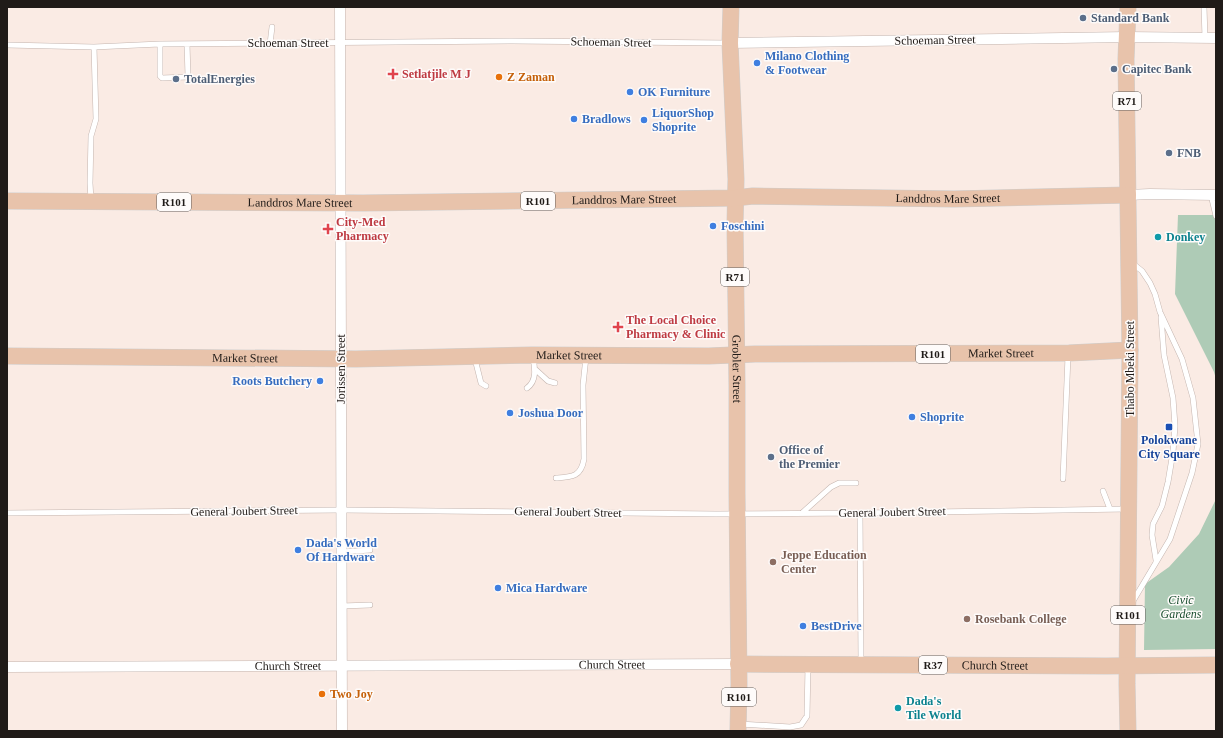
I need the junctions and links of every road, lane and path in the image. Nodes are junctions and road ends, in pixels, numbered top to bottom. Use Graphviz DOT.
graph roads {
  1 [pos="340,7"];
  2 [pos="731,7"];
  3 [pos="1128,7"];
  4 [pos="1204,7"];
  5 [pos="272,28"];
  6 [pos="1127,37"];
  7 [pos="1205,38"];
  8 [pos="1216,38"];
  9 [pos="340,43"];
  10 [pos="730,43"];
  11 [pos="160,44"];
  12 [pos="187,44"];
  13 [pos="270,44"];
  14 [pos="7,45"];
  15 [pos="94,47"];
  16 [pos="1128,195"];
  17 [pos="1213,195"];
  18 [pos="735,198"];
  19 [pos="7,201"];
  20 [pos="92,201"];
  21 [pos="340,203"];
  22 [pos="1216,216"];
  23 [pos="1129,262"];
  24 [pos="1160,312"];
  25 [pos="1130,350"];
  26 [pos="1069,353"];
  27 [pos="586,355"];
  28 [pos="736,355"];
  29 [pos="7,356"];
  30 [pos="475,356"];
  31 [pos="341,359"];
  32 [pos="534,362"];
  33 [pos="555,383"];
  34 [pos="486,386"];
  35 [pos="526,388"];
  36 [pos="556,478"];
  37 [pos="1063,478"];
  38 [pos="856,483"];
  39 [pos="1103,491"];
  40 [pos="1110,509"];
  41 [pos="1128,509"];
  42 [pos="342,510"];
  43 [pos="7,513"];
  44 [pos="738,513"];
  45 [pos="802,513"];
  46 [pos="860,513"];
  47 [pos="370,550"];
  48 [pos="342,552"];
  49 [pos="1156,560"];
  50 [pos="370,605"];
  51 [pos="342,606"];
  52 [pos="1128,608"];
  53 [pos="738,664"];
  54 [pos="808,665"];
  55 [pos="861,665"];
  56 [pos="1216,665"];
  57 [pos="341,666"];
  58 [pos="1128,666"];
  59 [pos="7,667"];
  60 [pos="738,728"];
  61 [pos="342,731"];
  62 [pos="1128,731"];
  1 -- 9 [label="street, Jorissen Street"];
  2 -- 10 [label="main road, Grobler Street / R71"];
  3 -- 6 [label="main road, Thabo Mbeki Street / R71"];
  4 -- 7 [label="lane"];
  5 -- 13 [label="lane"];
  6 -- 7 [label="street, Schoeman Street"];
  6 -- 10 [label="street, Schoeman Street"];
  6 -- 16 [label="main road, Thabo Mbeki Street / R71"];
  7 -- 8 [label="street, Schoeman Street"];
  9 -- 10 [label="lane, Schoeman Street"];
  9 -- 13 [label="lane, Schoeman Street"];
  9 -- 21 [label="street, Jorissen Street"];
  10 -- 18 [label="main road, Grobler Street / R71"];
  11 -- 12 [label="lane, Schoeman Street"];
  11 -- 12 [label="lane"];
  11 -- 15 [label="lane, Schoeman Street"];
  12 -- 13 [label="lane, Schoeman Street"];
  14 -- 15 [label="lane, Schoeman Street"];
  15 -- 20 [label="lane"];
  16 -- 17 [label="street, Landdros Mare Street"];
  16 -- 18 [label="main road, Landdros Mare Street / R101"];
  16 -- 23 [label="main road, Thabo Mbeki Street / R101"];
  17 -- 22 [label="lane"];
  18 -- 21 [label="main road, Landdros Mare Street / R101"];
  18 -- 28 [label="main road, Grobler Street / R71"];
  19 -- 20 [label="main road, Landdros Mare Street / R101"];
  20 -- 21 [label="main road, Landdros Mare Street / R101"];
  21 -- 31 [label="street, Jorissen Street"];
  23 -- 24 [label="lane"];
  23 -- 25 [label="main road, Thabo Mbeki Street / R101"];
  24 -- 49 [label="lane"];
  24 -- 49 [label="lane"];
  25 -- 26 [label="main road, Market Street / R101"];
  25 -- 41 [label="main road, Thabo Mbeki Street / R101"];
  26 -- 28 [label="main road, Market Street / R101"];
  26 -- 37 [label="lane"];
  27 -- 28 [label="main road, Market Street / R101"];
  27 -- 32 [label="main road, Market Street / R101"];
  27 -- 36 [label="lane"];
  28 -- 44 [label="main road, Grobler Street / R101"];
  29 -- 31 [label="main road, Market Street / R101"];
  30 -- 31 [label="main road, Market Street / R101"];
  30 -- 32 [label="main road, Market Street / R101"];
  30 -- 34 [label="lane"];
  31 -- 42 [label="street, Jorissen Street"];
  32 -- 33 [label="lane"];
  32 -- 35 [label="lane"];
  38 -- 45 [label="lane"];
  39 -- 40 [label="lane"];
  40 -- 41 [label="lane, General Joubert Street"];
  40 -- 46 [label="lane, General Joubert Street"];
  41 -- 52 [label="main road, Thabo Mbeki Street / R101"];
  42 -- 43 [label="lane, General Joubert Street"];
  42 -- 44 [label="lane, General Joubert Street"];
  42 -- 48 [label="street, Jorissen Street"];
  44 -- 45 [label="lane, General Joubert Street"];
  44 -- 53 [label="main road, Grobler Street / R101"];
  45 -- 46 [label="lane, General Joubert Street"];
  46 -- 55 [label="lane"];
  47 -- 48 [label="lane"];
  48 -- 51 [label="street, Jorissen Street"];
  49 -- 52 [label="lane"];
  50 -- 51 [label="lane"];
  51 -- 57 [label="street, Jorissen Street"];
  52 -- 58 [label="main road, Thabo Mbeki Street / R101"];
  53 -- 54 [label="main road, Church Street / R37"];
  53 -- 57 [label="street, Church Street"];
  53 -- 60 [label="main road, Grobler Street / R101"];
  54 -- 55 [label="main road, Church Street / R37"];
  54 -- 60 [label="lane"];
  55 -- 58 [label="main road, Church Street / R37"];
  56 -- 58 [label="main road, Church Street / R37"];
  57 -- 59 [label="street, Church Street"];
  57 -- 61 [label="street, Jorissen Street"];
  58 -- 62 [label="main road, Thabo Mbeki Street / R101"];
}
